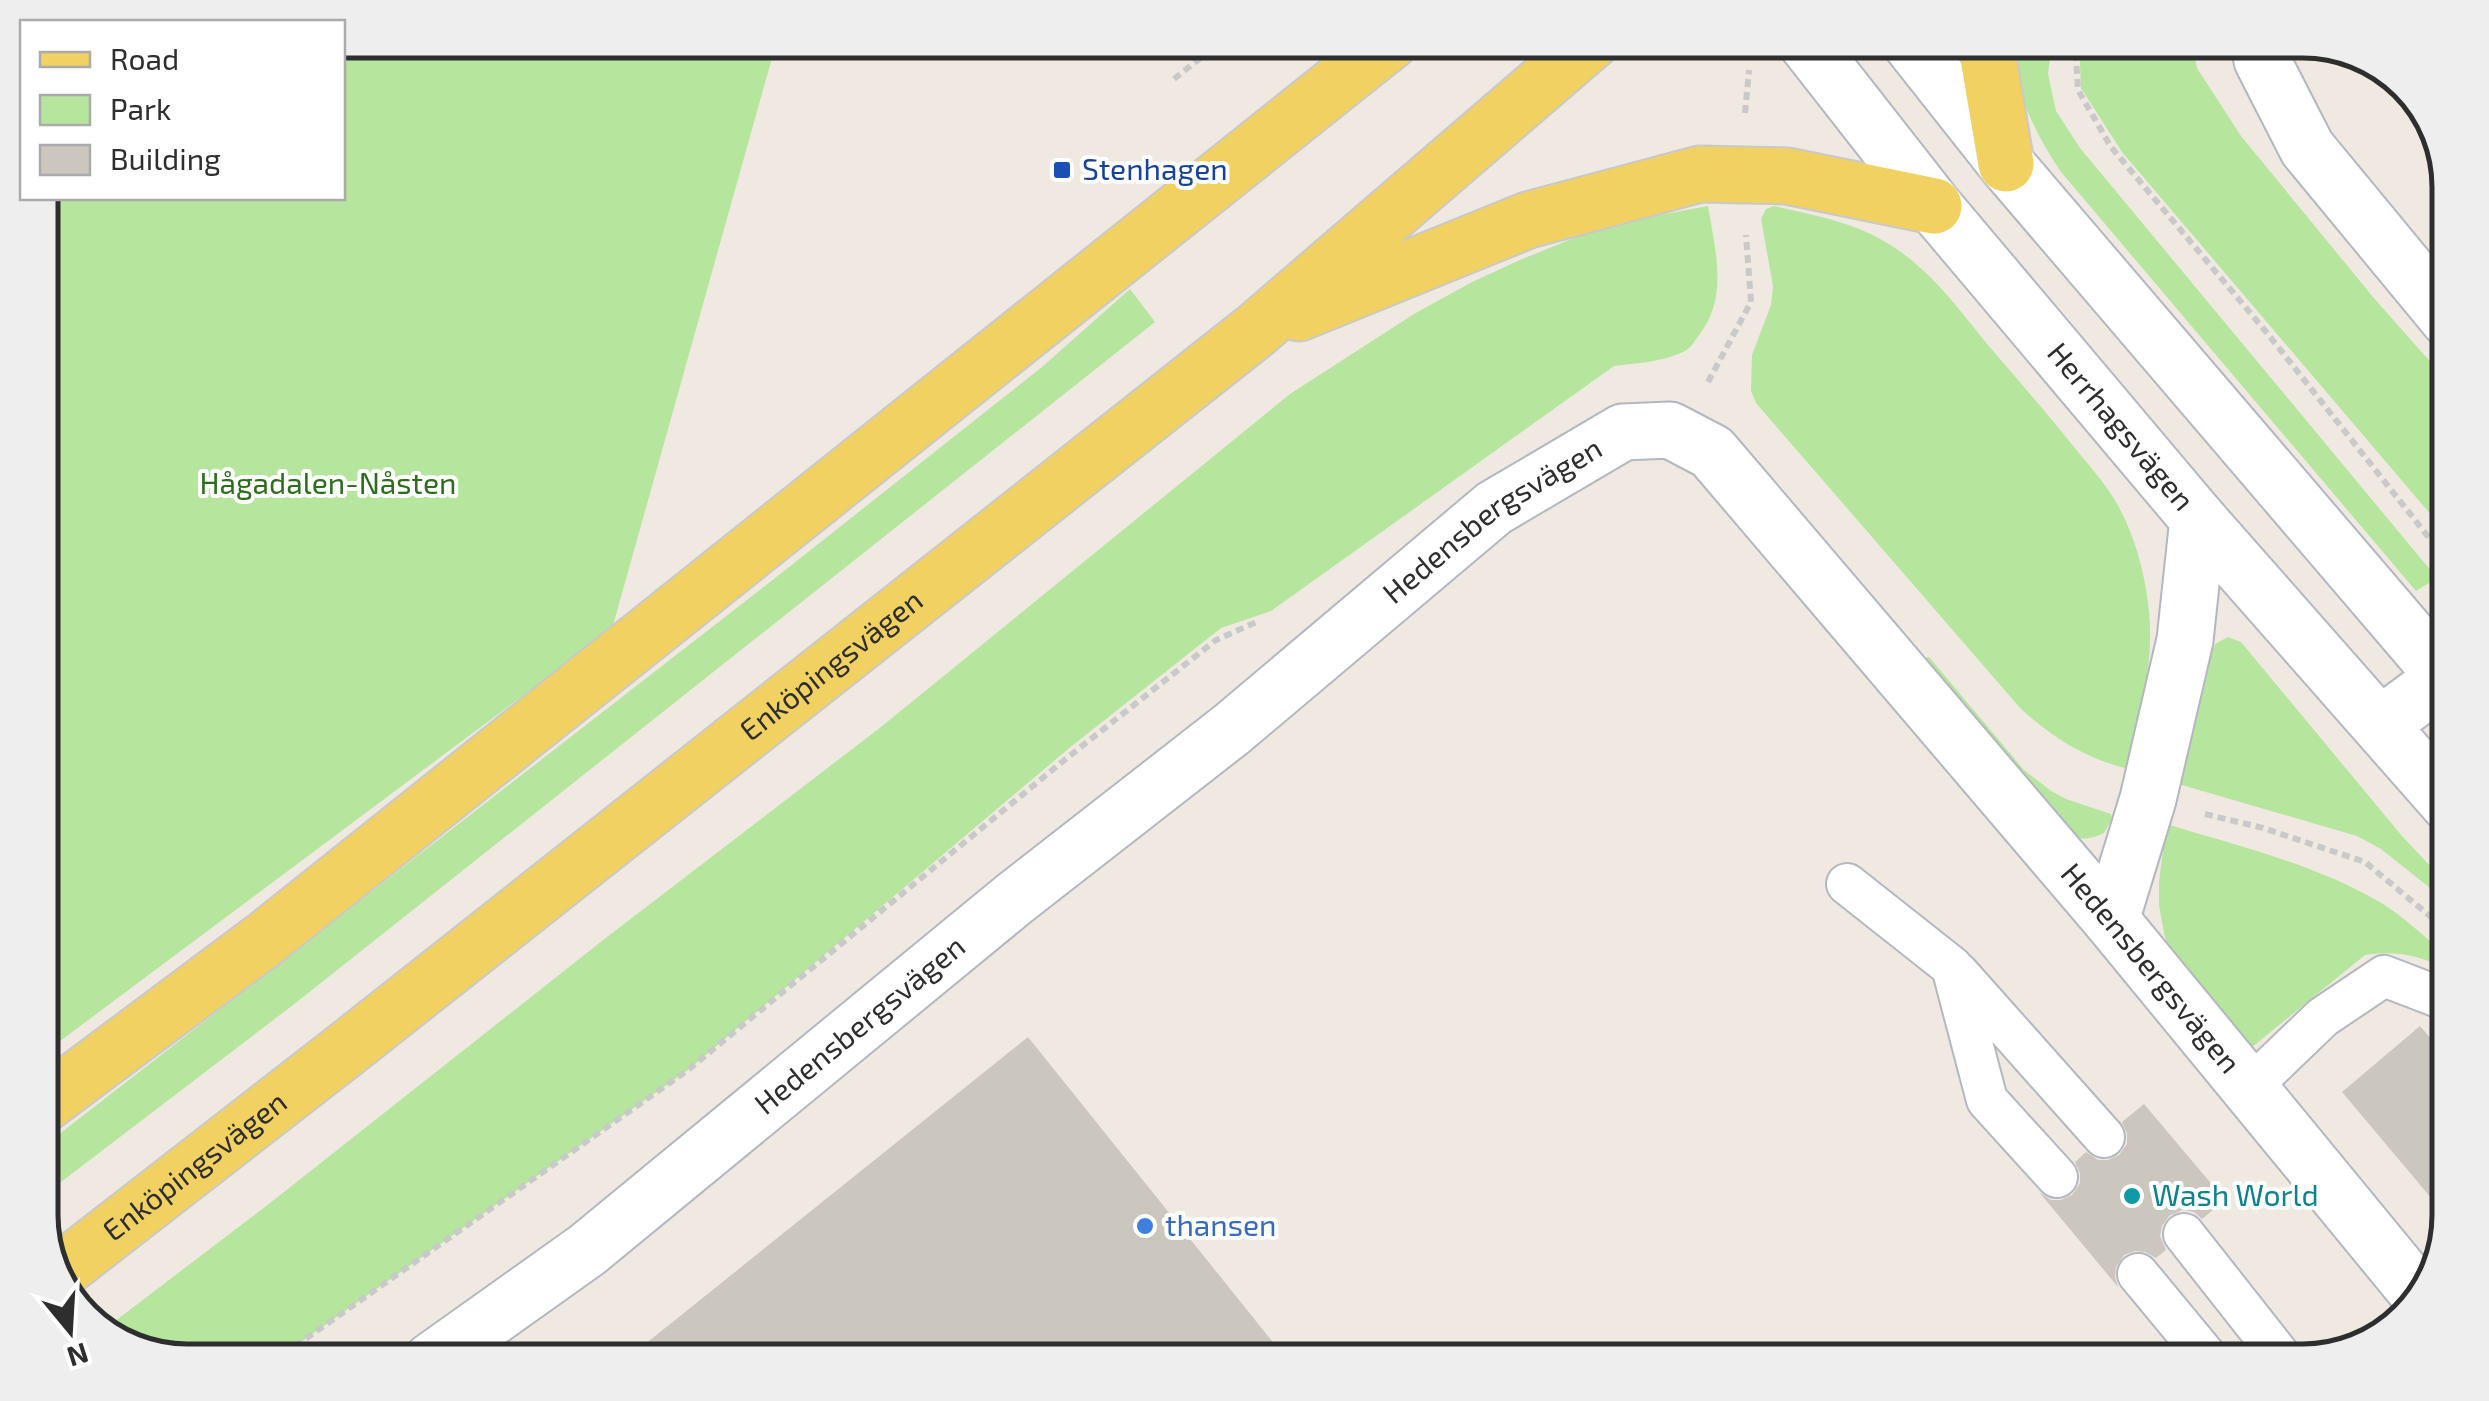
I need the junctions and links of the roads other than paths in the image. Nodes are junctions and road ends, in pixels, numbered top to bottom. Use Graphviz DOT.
graph roads {
  1 [pos="1369,58"];
  2 [pos="1573,58"];
  3 [pos="1818,58"];
  4 [pos="1922,58"];
  5 [pos="1989,58"];
  6 [pos="2262,58"];
  7 [pos="2006,164"];
  8 [pos="1934,206"];
  9 [pos="2431,298"];
  10 [pos="1255,331"];
  11 [pos="2198,519"];
  12 [pos="2431,659"];
  13 [pos="2431,689"];
  14 [pos="2380,725"];
  15 [pos="2432,784"];
  16 [pos="1847,884"];
  17 [pos="2111,920"];
  18 [pos="1952,966"];
  19 [pos="2432,994"];
  20 [pos="2249,1088"];
  21 [pos="58,1094"];
  22 [pos="2104,1137"];
  23 [pos="2057,1177"];
  24 [pos="2184,1234"];
  25 [pos="68,1265"];
  26 [pos="2138,1274"];
  27 [pos="2410,1284"];
  28 [pos="455,1344"];
  29 [pos="2196,1344"];
  30 [pos="2271,1344"];
  1 -- 21 [label="main road"];
  2 -- 10 [label="main road, Enköpingsvägen"];
  3 -- 8 [label="street, Herrhagsvägen"];
  4 -- 7 [label="street"];
  5 -- 7 [label="main road"];
  6 -- 9 [label="street"];
  7 -- 12 [label="street"];
  8 -- 10 [label="main road"];
  8 -- 11 [label="street, Herrhagsvägen"];
  10 -- 25 [label="main road, Enköpingsvägen"];
  11 -- 14 [label="street, Herrhagsvägen"];
  11 -- 17 [label="street"];
  13 -- 14 [label="street"];
  14 -- 15 [label="street, Herrhagsvägen"];
  16 -- 18 [label="lane"];
  17 -- 20 [label="street, Hedensbergsvägen"];
  17 -- 28 [label="street, Hedensbergsvägen"];
  18 -- 22 [label="lane"];
  18 -- 23 [label="lane"];
  19 -- 20 [label="lane"];
  20 -- 27 [label="street, Hedensbergsvägen"];
  24 -- 30 [label="lane"];
  26 -- 29 [label="lane"];
}
